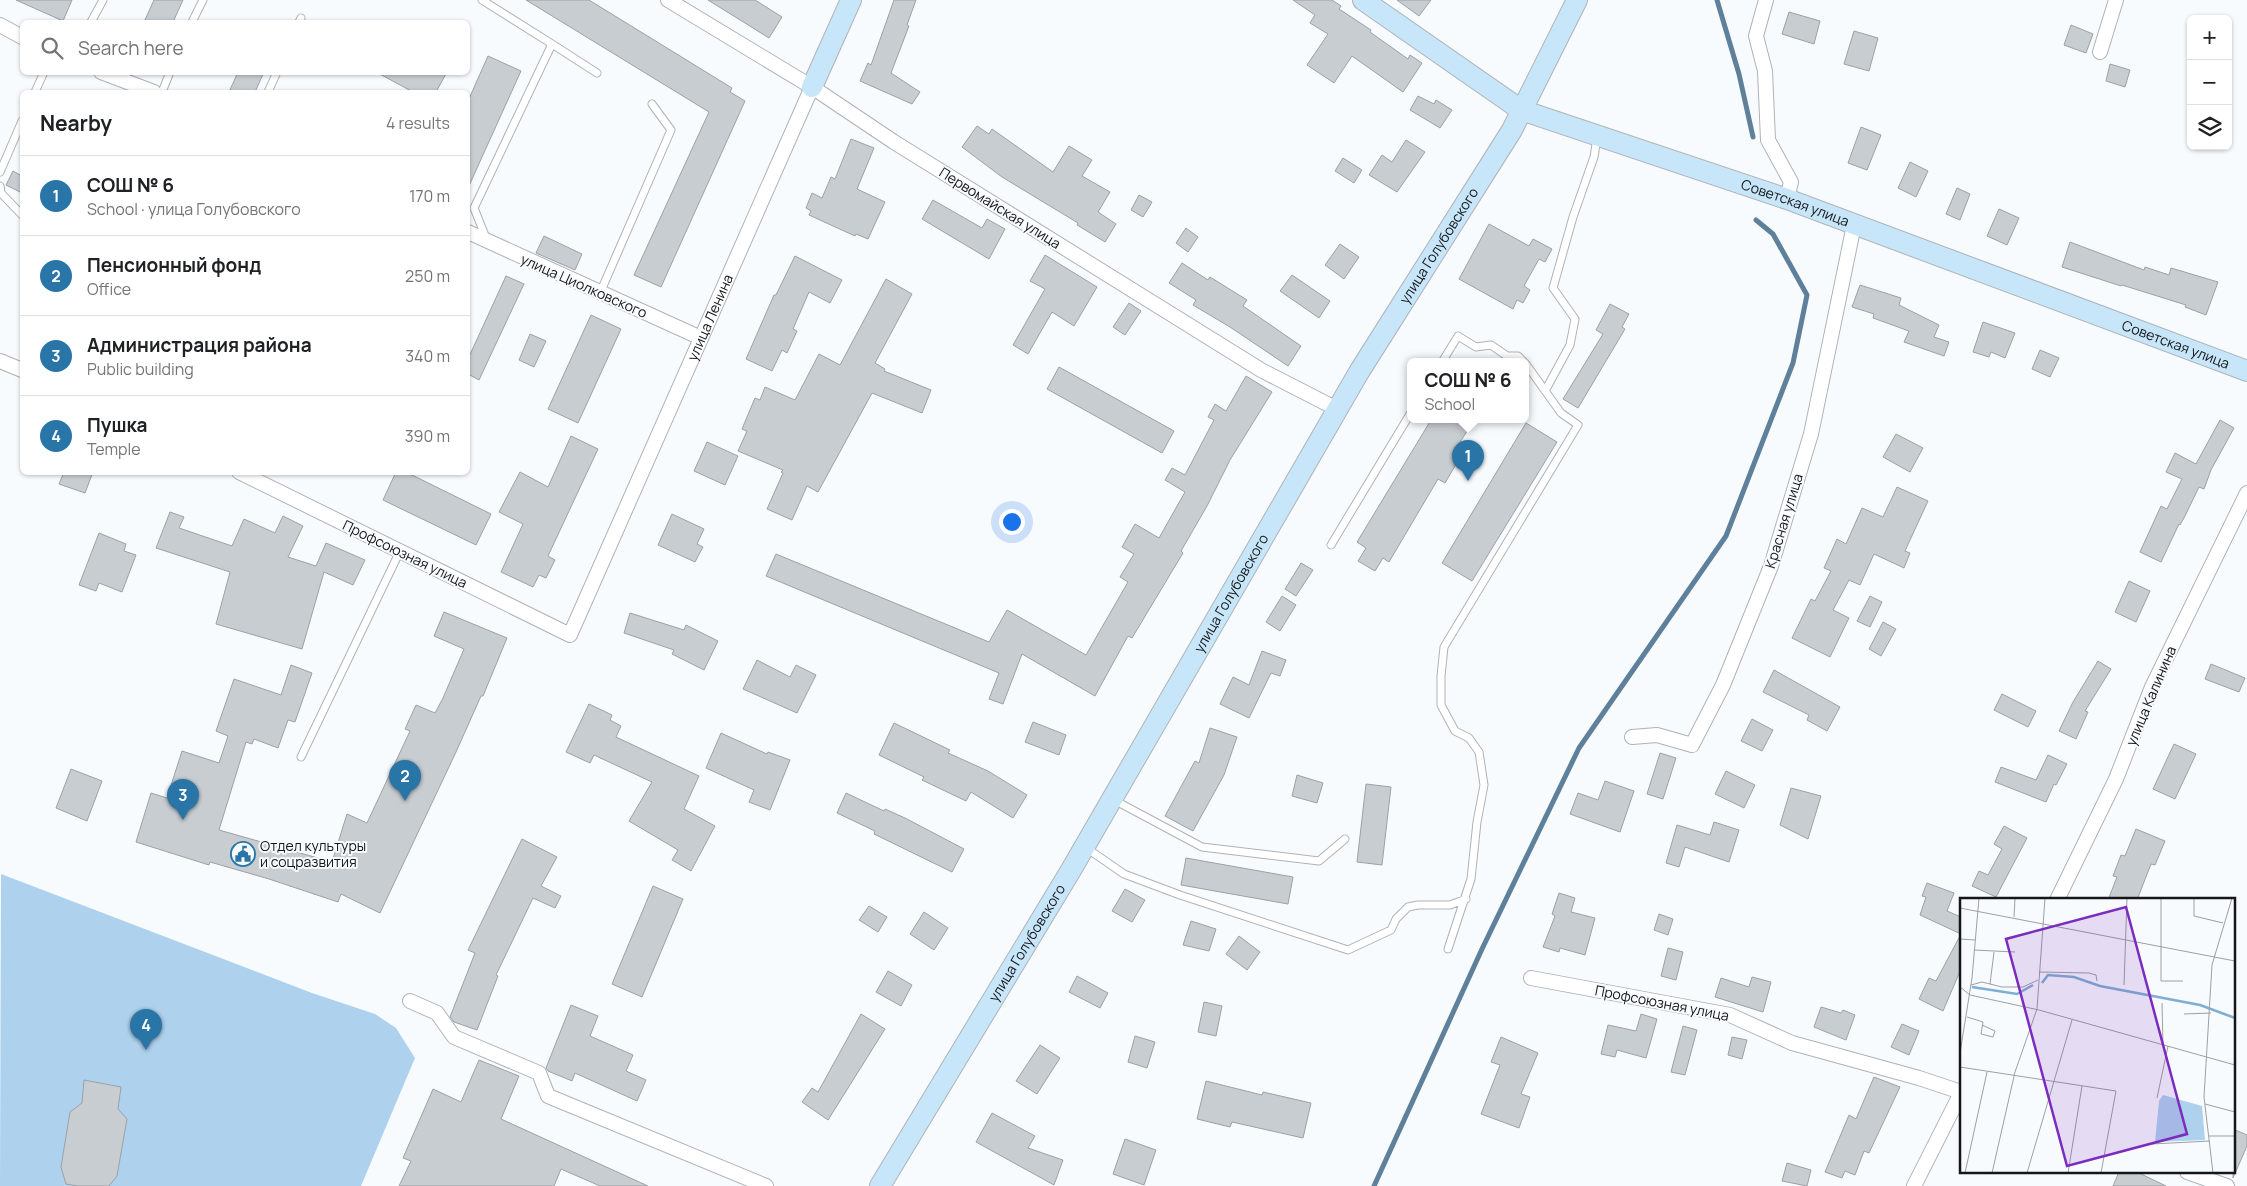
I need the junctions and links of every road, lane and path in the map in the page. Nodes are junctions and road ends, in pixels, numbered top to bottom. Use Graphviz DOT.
graph roads {
  1 [pos="103,0"];
  2 [pos="203,0"];
  3 [pos="482,0"];
  4 [pos="668,0"];
  5 [pos="852,0"];
  6 [pos="1363,0"];
  7 [pos="1577,0"];
  8 [pos="1766,0"];
  9 [pos="2116,0"];
  10 [pos="492,3"];
  11 [pos="92,20"];
  12 [pos="193,20"];
  13 [pos="0,25"];
  14 [pos="20,36"];
  15 [pos="552,44"];
  16 [pos="2100,52"];
  17 [pos="597,73"];
  18 [pos="43,75"];
  19 [pos="109,75"];
  20 [pos="169,75"];
  21 [pos="276,75"];
  22 [pos="812,86"];
  23 [pos="36,90"];
  24 [pos="149,90"];
  25 [pos="163,90"];
  26 [pos="269,90"];
  27 [pos="652,104"];
  28 [pos="1521,110"];
  29 [pos="20,126"];
  30 [pos="1598,136"];
  31 [pos="0,172"];
  32 [pos="0,186"];
  33 [pos="1787,199"];
  34 [pos="471,208"];
  35 [pos="20,214"];
  36 [pos="1854,225"];
  37 [pos="470,233"];
  38 [pos="487,241"];
  39 [pos="600,294"];
  40 [pos="701,338"];
  41 [pos="1444,358"];
  42 [pos="1520,358"];
  43 [pos="0,361"];
  44 [pos="1529,368"];
  45 [pos="20,369"];
  46 [pos="2247,371"];
  47 [pos="1545,390"];
  48 [pos="1337,409"];
  49 [pos="1407,419"];
  50 [pos="245,475"];
  51 [pos="2247,493"];
  52 [pos="1331,545"];
  53 [pos="400,551"];
  54 [pos="570,635"];
  55 [pos="1632,737"];
  56 [pos="301,757"];
  57 [pos="1112,799"];
  58 [pos="1345,839"];
  59 [pos="1084,846"];
  60 [pos="2058,898"];
  61 [pos="1466,899"];
  62 [pos="1448,949"];
  63 [pos="1531,978"];
  64 [pos="410,1002"];
  65 [pos="1960,1093"];
  66 [pos="1960,1095"];
  67 [pos="2193,1174"];
  68 [pos="766,1186"];
  69 [pos="880,1186"];
  70 [pos="1914,1186"];
  71 [pos="2227,1186"];
  1 -- 11 [label="lane"];
  2 -- 12 [label="lane"];
  3 -- 10 [label="lane"];
  4 -- 22 [label="street, Первомайская улица"];
  5 -- 22 [label="street, улица Ленина"];
  6 -- 28 [label="street, Советская улица"];
  7 -- 28 [label="street, улица Голубовского"];
  8 -- 33 [label="street"];
  9 -- 16 [label="street"];
  10 -- 15 [label="lane"];
  13 -- 14 [label="street"];
  15 -- 17 [label="lane"];
  15 -- 34 [label="lane"];
  18 -- 23 [label="lane"];
  19 -- 24 [label="street"];
  20 -- 25 [label="lane"];
  21 -- 26 [label="lane"];
  22 -- 40 [label="street, улица Ленина"];
  22 -- 48 [label="street, Первомайская улица"];
  27 -- 39 [label="lane"];
  28 -- 30 [label="street, Советская улица"];
  28 -- 48 [label="street, улица Голубовского"];
  29 -- 31 [label="lane"];
  30 -- 33 [label="street, Советская улица"];
  30 -- 47 [label="lane"];
  32 -- 35 [label="lane"];
  33 -- 36 [label="street, Советская улица"];
  34 -- 38 [label="lane"];
  36 -- 46 [label="street, Советская улица"];
  36 -- 55 [label="street, Красная улица"];
  37 -- 38 [label="street, улица Циолковского"];
  38 -- 39 [label="street, улица Циолковского"];
  39 -- 40 [label="street, улица Циолковского"];
  40 -- 54 [label="street, улица Ленина"];
  41 -- 42 [label="lane"];
  43 -- 45 [label="street"];
  44 -- 47 [label="lane"];
  47 -- 61 [label="lane"];
  48 -- 57 [label="street, улица Голубовского"];
  49 -- 52 [label="lane"];
  50 -- 53 [label="street, Профсоюзная улица"];
  51 -- 60 [label="street, улица Калинина"];
  53 -- 54 [label="street, Профсоюзная улица"];
  53 -- 56 [label="lane"];
  57 -- 58 [label="lane"];
  57 -- 59 [label="street, улица Голубовского"];
  59 -- 61 [label="lane"];
  59 -- 69 [label="street, улица Голубовского"];
  61 -- 62 [label="lane"];
  63 -- 65 [label="street, Профсоюзная улица"];
  64 -- 68 [label="street"];
  66 -- 70 [label="street"];
  67 -- 71 [label="street"];
}
